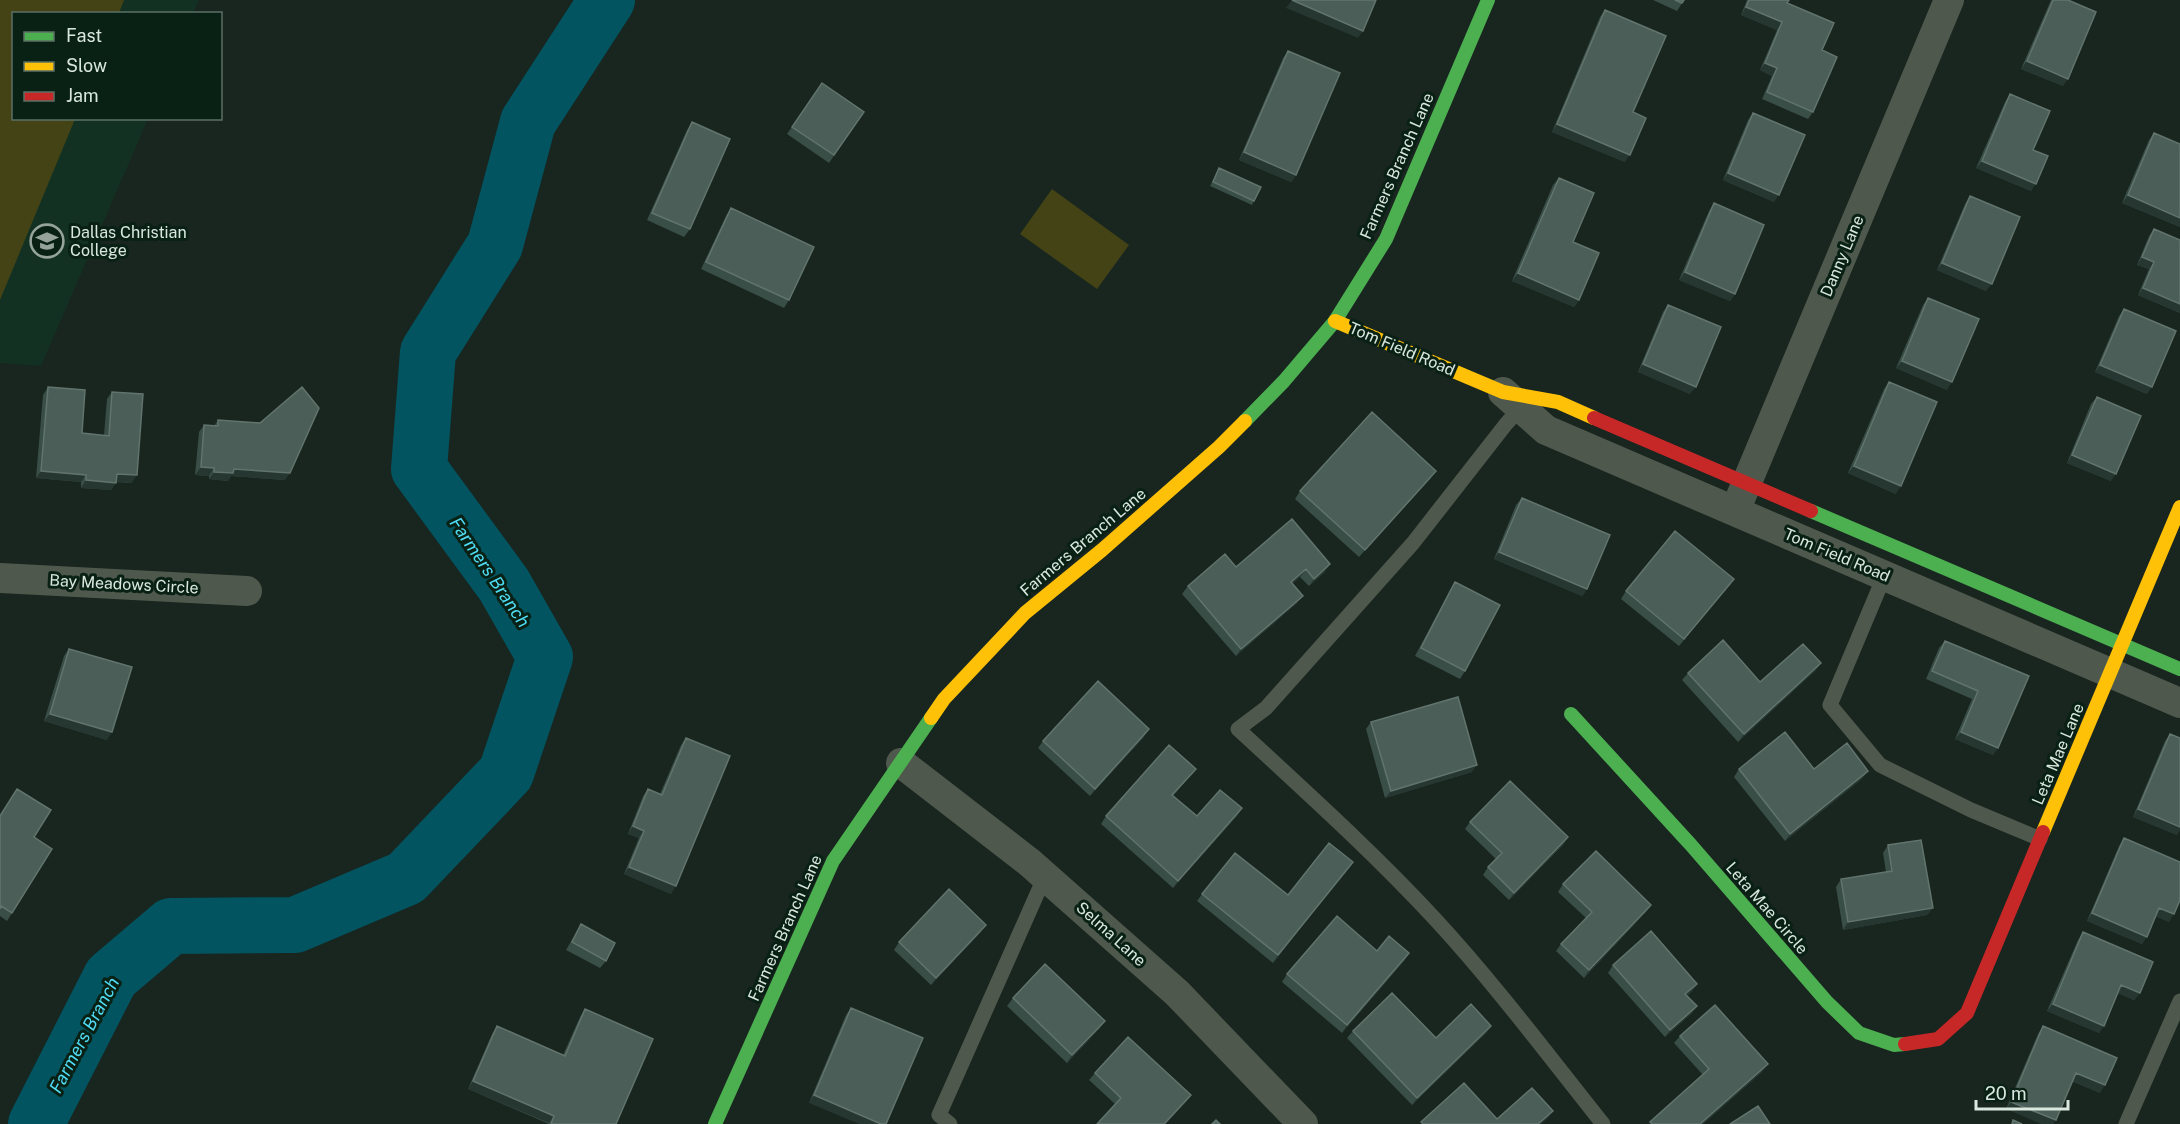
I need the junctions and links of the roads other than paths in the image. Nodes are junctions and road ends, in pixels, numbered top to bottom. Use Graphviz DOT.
graph roads {
  1 [pos="1488,0"];
  2 [pos="1949,0"];
  3 [pos="1335,321"];
  4 [pos="1518,399"];
  5 [pos="1747,483"];
  6 [pos="2180,507"];
  7 [pos="1735,512"];
  8 [pos="1897,548"];
  9 [pos="1885,576"];
  10 [pos="0,578"];
  11 [pos="247,591"];
  12 [pos="2122,645"];
  13 [pos="2180,669"];
  14 [pos="2110,673"];
  15 [pos="2180,703"];
  16 [pos="1571,714"];
  17 [pos="901,763"];
  18 [pos="2040,839"];
  19 [pos="1045,876"];
  20 [pos="2180,1001"];
  21 [pos="1967,1013"];
  22 [pos="715,1124"];
  23 [pos="950,1124"];
  24 [pos="1303,1124"];
  25 [pos="1603,1124"];
  26 [pos="2126,1124"];
  1 -- 3 [label="street, Farmers Branch Lane"];
  2 -- 5 [label="street, Danny Lane"];
  3 -- 4 [label="street, Tom Field Road"];
  3 -- 17 [label="street, Farmers Branch Lane"];
  4 -- 5 [label="street, Tom Field Road"];
  4 -- 7 [label="street, Tom Field Road"];
  4 -- 25 [label="lane"];
  5 -- 7 [label="street, Danny Lane"];
  5 -- 8 [label="street, Tom Field Road"];
  6 -- 12 [label="street, Leta Mae Lane"];
  7 -- 9 [label="street, Tom Field Road"];
  8 -- 9 [label="lane"];
  8 -- 12 [label="street, Tom Field Road"];
  9 -- 14 [label="street, Tom Field Road"];
  9 -- 18 [label="lane"];
  10 -- 11 [label="street, Bay Meadows Circle"];
  12 -- 13 [label="street, Tom Field Road"];
  12 -- 14 [label="street, Leta Mae Lane"];
  14 -- 15 [label="street, Tom Field Road"];
  14 -- 18 [label="street, Leta Mae Lane"];
  16 -- 21 [label="street, Leta Mae Circle"];
  17 -- 19 [label="street, Selma Lane"];
  17 -- 22 [label="street, Farmers Branch Lane"];
  18 -- 21 [label="street, Leta Mae Lane"];
  19 -- 23 [label="lane"];
  19 -- 24 [label="street, Selma Lane"];
  20 -- 26 [label="lane"];
}
